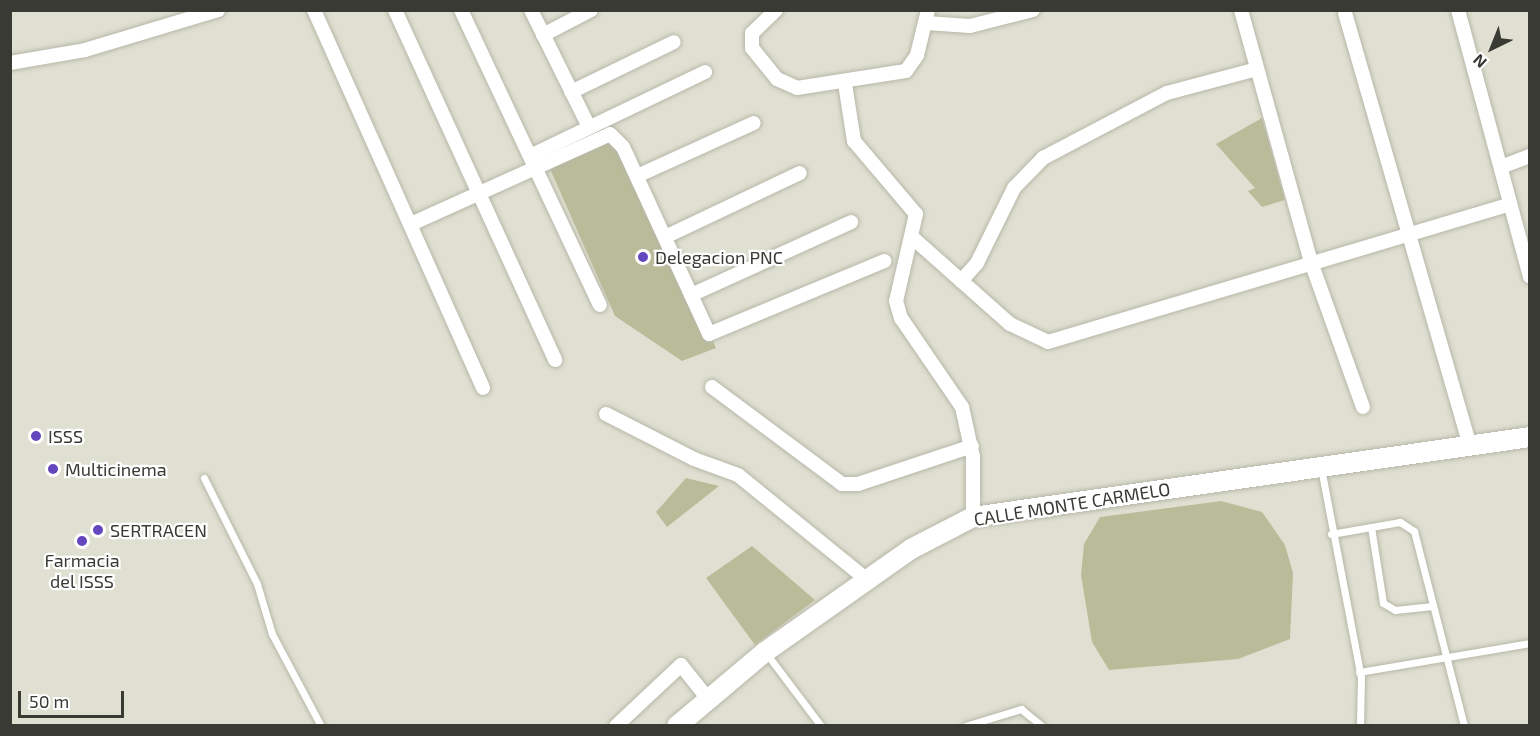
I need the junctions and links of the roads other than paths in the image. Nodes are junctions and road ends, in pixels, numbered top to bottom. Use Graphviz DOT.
graph roads {
  1 [pos="218,10"];
  2 [pos="314,10"];
  3 [pos="395,10"];
  4 [pos="461,10"];
  5 [pos="531,10"];
  6 [pos="591,10"];
  7 [pos="776,10"];
  8 [pos="1033,10"];
  9 [pos="1241,10"];
  10 [pos="1458,10"];
  11 [pos="1345,13"];
  12 [pos="927,17"];
  13 [pos="543,34"];
  14 [pos="674,42"];
  15 [pos="10,63"];
  16 [pos="1257,69"];
  17 [pos="705,72"];
  18 [pos="844,84"];
  19 [pos="571,92"];
  20 [pos="754,123"];
  21 [pos="589,128"];
  22 [pos="1530,156"];
  23 [pos="534,160"];
  24 [pos="1501,167"];
  25 [pos="800,173"];
  26 [pos="637,176"];
  27 [pos="480,192"];
  28 [pos="1509,205"];
  29 [pos="851,222"];
  30 [pos="411,224"];
  31 [pos="1406,234"];
  32 [pos="665,237"];
  33 [pos="914,238"];
  34 [pos="884,261"];
  35 [pos="1311,262"];
  36 [pos="1530,276"];
  37 [pos="961,281"];
  38 [pos="691,295"];
  39 [pos="600,305"];
  40 [pos="555,360"];
  41 [pos="712,387"];
  42 [pos="483,388"];
  43 [pos="1363,408"];
  44 [pos="606,414"];
  45 [pos="1530,437"];
  46 [pos="1469,443"];
  47 [pos="972,446"];
  48 [pos="1321,468"];
  49 [pos="204,478"];
  50 [pos="973,517"];
  51 [pos="1371,527"];
  52 [pos="1331,534"];
  53 [pos="867,580"];
  54 [pos="1433,606"];
  55 [pos="1530,644"];
  56 [pos="765,652"];
  57 [pos="1446,660"];
  58 [pos="1359,672"];
  59 [pos="708,699"];
  60 [pos="682,724"];
  61 [pos="321,726"];
  62 [pos="616,726"];
  63 [pos="821,726"];
  64 [pos="965,726"];
  65 [pos="1042,726"];
  66 [pos="1360,726"];
  67 [pos="1464,726"];
  1 -- 15 [label="street"];
  2 -- 30 [label="street"];
  3 -- 27 [label="street"];
  4 -- 23 [label="street"];
  5 -- 13 [label="street"];
  6 -- 13 [label="street"];
  7 -- 18 [label="street"];
  8 -- 12 [label="street"];
  9 -- 16 [label="street"];
  10 -- 24 [label="street"];
  11 -- 31 [label="street"];
  12 -- 18 [label="street"];
  13 -- 19 [label="street"];
  14 -- 19 [label="street"];
  16 -- 35 [label="street"];
  16 -- 37 [label="street"];
  17 -- 21 [label="street"];
  18 -- 33 [label="street"];
  19 -- 21 [label="street"];
  20 -- 26 [label="street"];
  21 -- 23 [label="street"];
  22 -- 24 [label="street"];
  23 -- 26 [label="street"];
  23 -- 27 [label="street"];
  23 -- 39 [label="street"];
  24 -- 28 [label="street"];
  25 -- 32 [label="street"];
  26 -- 32 [label="street"];
  27 -- 30 [label="street"];
  27 -- 40 [label="street"];
  28 -- 31 [label="street"];
  28 -- 36 [label="street"];
  29 -- 38 [label="street"];
  30 -- 42 [label="street"];
  31 -- 35 [label="street"];
  31 -- 46 [label="street"];
  32 -- 38 [label="street"];
  33 -- 37 [label="street"];
  33 -- 47 [label="street"];
  34 -- 38 [label="street"];
  35 -- 37 [label="street"];
  35 -- 43 [label="street"];
  41 -- 47 [label="street"];
  44 -- 53 [label="street"];
  45 -- 46 [label="street, CALLE MONTE CARMELO"];
  46 -- 48 [label="street, CALLE MONTE CARMELO"];
  47 -- 50 [label="street"];
  48 -- 50 [label="street, CALLE MONTE CARMELO"];
  48 -- 52 [label="lane"];
  49 -- 61 [label="lane"];
  50 -- 53 [label="street, CALLE MONTE CARMELO"];
  51 -- 52 [label="lane"];
  51 -- 54 [label="lane"];
  51 -- 54 [label="lane"];
  52 -- 58 [label="lane"];
  53 -- 56 [label="street, CALLE MONTE CARMELO"];
  54 -- 57 [label="lane"];
  55 -- 57 [label="lane"];
  56 -- 59 [label="street, CALLE MONTE CARMELO"];
  56 -- 63 [label="lane"];
  57 -- 58 [label="lane"];
  57 -- 67 [label="lane"];
  58 -- 66 [label="lane"];
  59 -- 60 [label="street, CALLE MONTE CARMELO"];
  59 -- 62 [label="street"];
  64 -- 65 [label="lane"];
}
